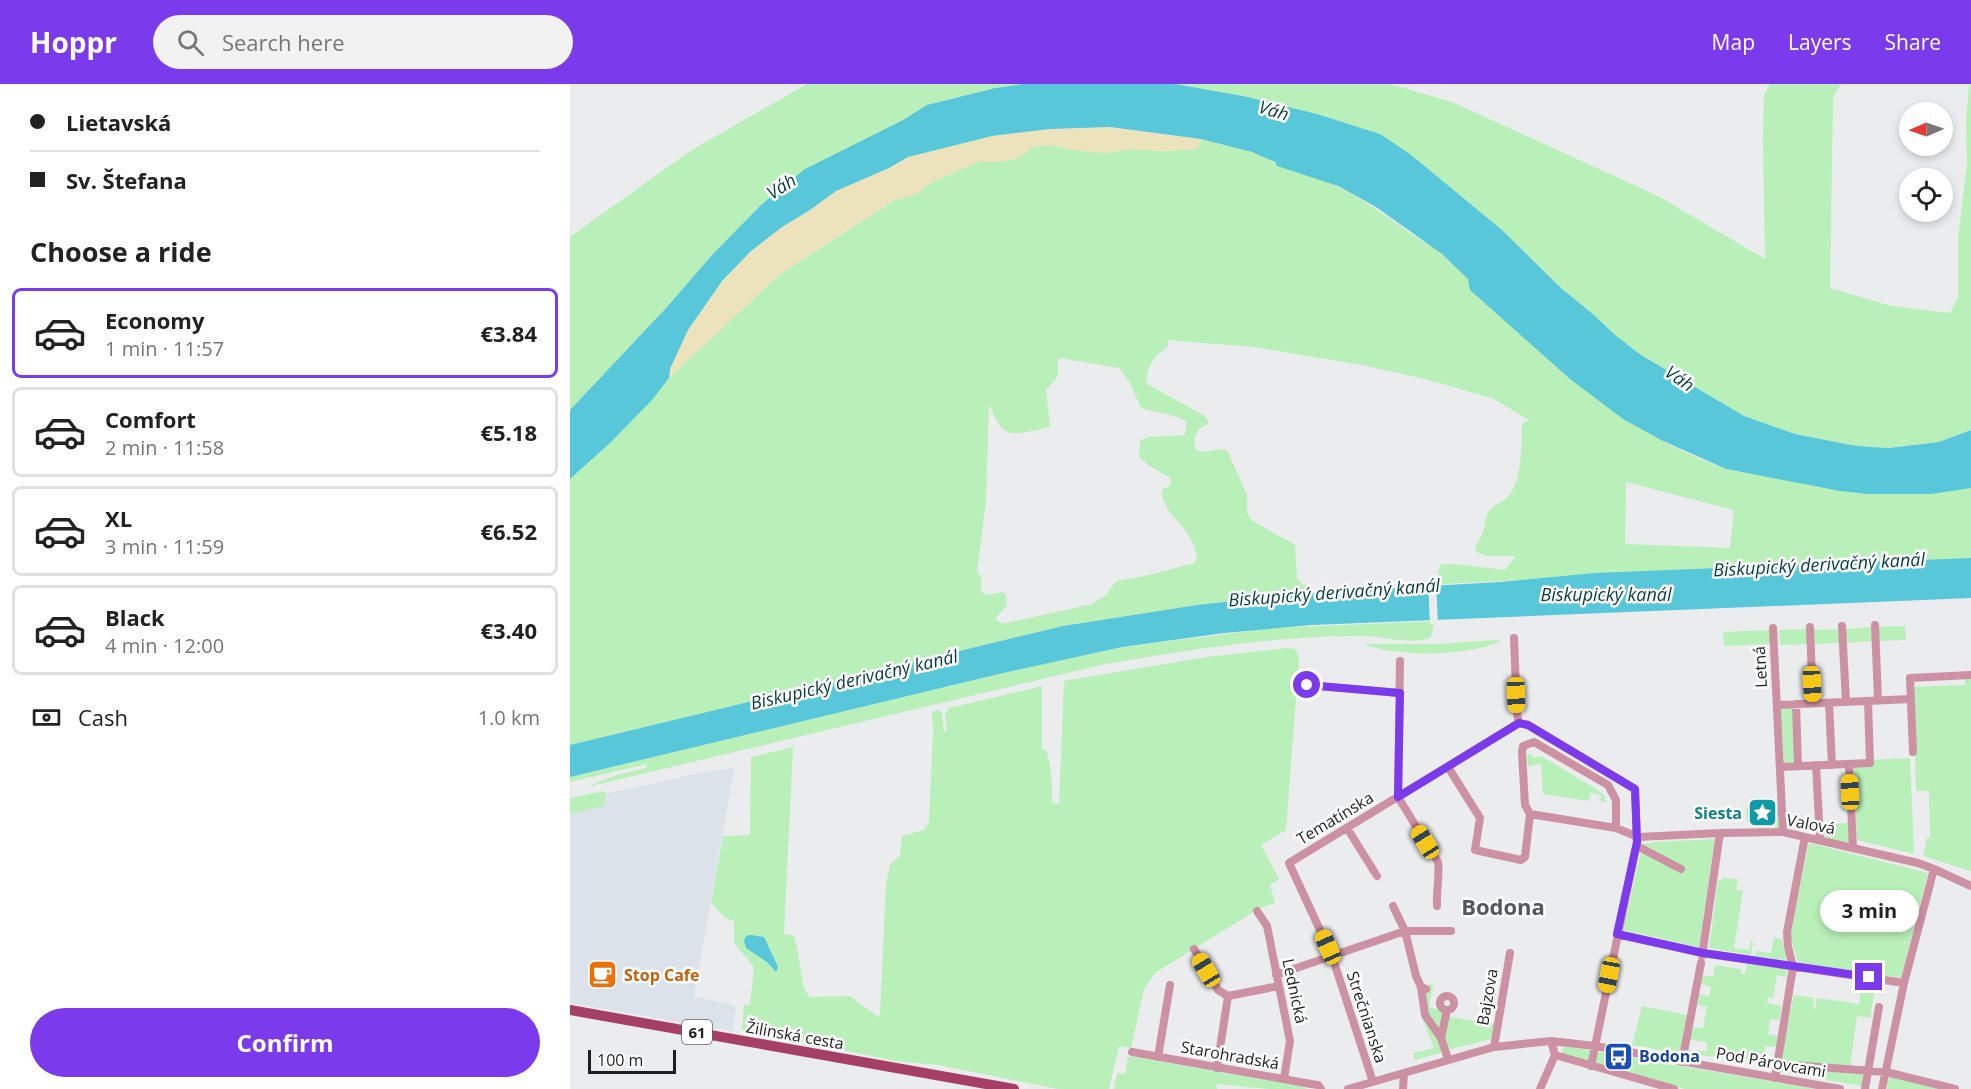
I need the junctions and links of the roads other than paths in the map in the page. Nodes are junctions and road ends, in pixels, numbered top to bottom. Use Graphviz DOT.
graph roads {
  1 [pos="1875,625"];
  2 [pos="1842,626"];
  3 [pos="1810,627"];
  4 [pos="1773,628"];
  5 [pos="1514,638"];
  6 [pos="1400,661"];
  7 [pos="1971,675"];
  8 [pos="1307,685"];
  9 [pos="1400,693"];
  10 [pos="1911,699"];
  11 [pos="1878,700"];
  12 [pos="1868,701"];
  13 [pos="1846,702"];
  14 [pos="1813,703"];
  15 [pos="1829,703"];
  16 [pos="1796,704"];
  17 [pos="1777,705"];
  18 [pos="1519,723"];
  19 [pos="1572,752"];
  20 [pos="1913,752"];
  21 [pos="1567,760"];
  22 [pos="1849,764"];
  23 [pos="1816,765"];
  24 [pos="1832,765"];
  25 [pos="1798,766"];
  26 [pos="1448,767"];
  27 [pos="1780,767"];
  28 [pos="1398,797"];
  29 [pos="1530,814"];
  30 [pos="1347,828"];
  31 [pos="1617,828"];
  32 [pos="1783,832"];
  33 [pos="1720,833"];
  34 [pos="1805,837"];
  35 [pos="1820,840"];
  36 [pos="1637,842"];
  37 [pos="1853,848"];
  38 [pos="1289,863"];
  39 [pos="1934,868"];
  40 [pos="1681,869"];
  41 [pos="1377,876"];
  42 [pos="1971,886"];
  43 [pos="1392,906"];
  44 [pos="1437,906"];
  45 [pos="1257,910"];
  46 [pos="1405,931"];
  47 [pos="1451,931"];
  48 [pos="1617,934"];
  49 [pos="1194,950"];
  50 [pos="1510,953"];
  51 [pos="1332,956"];
  52 [pos="1702,958"];
  53 [pos="1793,967"];
  54 [pos="1276,975"];
  55 [pos="1904,983"];
  56 [pos="1170,985"];
  57 [pos="1279,986"];
  58 [pos="1228,996"];
  59 [pos="1879,1007"];
  60 [pos="570,1010"];
  61 [pos="1448,1010"];
  62 [pos="1441,1038"];
  63 [pos="1551,1041"];
  64 [pos="1595,1046"];
  65 [pos="1494,1047"];
  66 [pos="1132,1052"];
  67 [pos="1555,1055"];
  68 [pos="1158,1057"];
  69 [pos="1448,1059"];
  70 [pos="1682,1062"];
  71 [pos="1778,1064"];
  72 [pos="1591,1066"];
  73 [pos="1217,1068"];
  74 [pos="1867,1071"];
  75 [pos="1886,1072"];
  76 [pos="1404,1073"];
  77 [pos="1775,1078"];
  78 [pos="1284,1080"];
  79 [pos="1373,1082"];
  80 [pos="1830,1088"];
  81 [pos="1014,1089"];
  82 [pos="1322,1089"];
  83 [pos="1348,1089"];
  84 [pos="1403,1089"];
  85 [pos="1540,1089"];
  86 [pos="1674,1089"];
  87 [pos="1840,1089"];
  88 [pos="1865,1089"];
  89 [pos="1882,1089"];
  90 [pos="1955,1089"];
  1 -- 11 [label="street"];
  2 -- 13 [label="street"];
  3 -- 14 [label="street"];
  4 -- 17 [label="street, Letná"];
  5 -- 18 [label="street"];
  6 -- 9 [label="street"];
  7 -- 10 [label="street"];
  8 -- 9 [label="street"];
  9 -- 28 [label="street"];
  10 -- 11 [label="street, Letná"];
  10 -- 20 [label="street"];
  11 -- 12 [label="street, Letná"];
  12 -- 13 [label="street, Letná"];
  12 -- 22 [label="street"];
  13 -- 15 [label="street, Letná"];
  14 -- 15 [label="street, Letná"];
  14 -- 16 [label="street, Letná"];
  15 -- 24 [label="street"];
  16 -- 17 [label="street, Letná"];
  16 -- 25 [label="street"];
  17 -- 27 [label="street, Letná"];
  18 -- 19 [label="street"];
  18 -- 26 [label="street, Tematínska"];
  19 -- 21 [label="street"];
  19 -- 36 [label="street"];
  21 -- 29 [label="street"];
  21 -- 31 [label="street"];
  22 -- 24 [label="street"];
  22 -- 37 [label="street"];
  23 -- 24 [label="street"];
  23 -- 25 [label="street"];
  23 -- 35 [label="street"];
  25 -- 27 [label="street"];
  26 -- 28 [label="street, Tematínska"];
  26 -- 29 [label="street"];
  27 -- 32 [label="street, Letná"];
  28 -- 30 [label="street, Tematínska"];
  28 -- 44 [label="street"];
  29 -- 31 [label="street"];
  30 -- 38 [label="street, Tematínska"];
  30 -- 41 [label="street"];
  31 -- 36 [label="street"];
  32 -- 33 [label="street, Valová"];
  32 -- 34 [label="street, Valová"];
  33 -- 36 [label="street, Valová"];
  33 -- 52 [label="street"];
  34 -- 35 [label="street, Valová"];
  34 -- 53 [label="street"];
  35 -- 37 [label="street, Valová"];
  36 -- 40 [label="street"];
  36 -- 48 [label="street"];
  37 -- 39 [label="street, Valová"];
  38 -- 51 [label="street, Strečnianska"];
  39 -- 42 [label="street, Valová"];
  39 -- 55 [label="street"];
  43 -- 46 [label="street"];
  45 -- 54 [label="street, Lednická"];
  46 -- 47 [label="street"];
  46 -- 51 [label="street"];
  46 -- 62 [label="street"];
  48 -- 52 [label="street"];
  48 -- 64 [label="street"];
  49 -- 58 [label="street"];
  50 -- 65 [label="street, Bajzova"];
  51 -- 54 [label="street"];
  51 -- 79 [label="street, Strečnianska"];
  52 -- 53 [label="street"];
  52 -- 70 [label="street"];
  53 -- 55 [label="street"];
  53 -- 71 [label="street"];
  54 -- 57 [label="street, Lednická"];
  55 -- 75 [label="street"];
  56 -- 68 [label="street"];
  57 -- 58 [label="street"];
  57 -- 78 [label="street, Lednická"];
  58 -- 73 [label="street"];
  59 -- 74 [label="street"];
  60 -- 81 [label="main road, Žilinská cesta / 61"];
  61 -- 62 [label="street"];
  62 -- 69 [label="street"];
  63 -- 64 [label="street, Pod Párovcami"];
  63 -- 65 [label="street, Pod Párovcami"];
  63 -- 67 [label="street"];
  64 -- 70 [label="street, Pod Párovcami"];
  64 -- 72 [label="street"];
  65 -- 69 [label="street, Pod Párovcami"];
  66 -- 68 [label="street, Starohradská"];
  67 -- 72 [label="street"];
  67 -- 85 [label="street"];
  68 -- 73 [label="street, Starohradská"];
  69 -- 76 [label="street, Pod Párovcami"];
  70 -- 77 [label="street, Pod Párovcami"];
  71 -- 74 [label="street"];
  71 -- 77 [label="street"];
  72 -- 86 [label="street"];
  73 -- 78 [label="street, Starohradská"];
  74 -- 75 [label="street"];
  74 -- 88 [label="street"];
  75 -- 89 [label="street"];
  75 -- 90 [label="street"];
  76 -- 79 [label="street, Pod Párovcami"];
  76 -- 84 [label="street"];
  77 -- 80 [label="street, Pod Párovcami"];
  78 -- 82 [label="street, Starohradská"];
  79 -- 83 [label="street, Pod Párovcami"];
  80 -- 87 [label="street, Pod Párovcami"];
}
